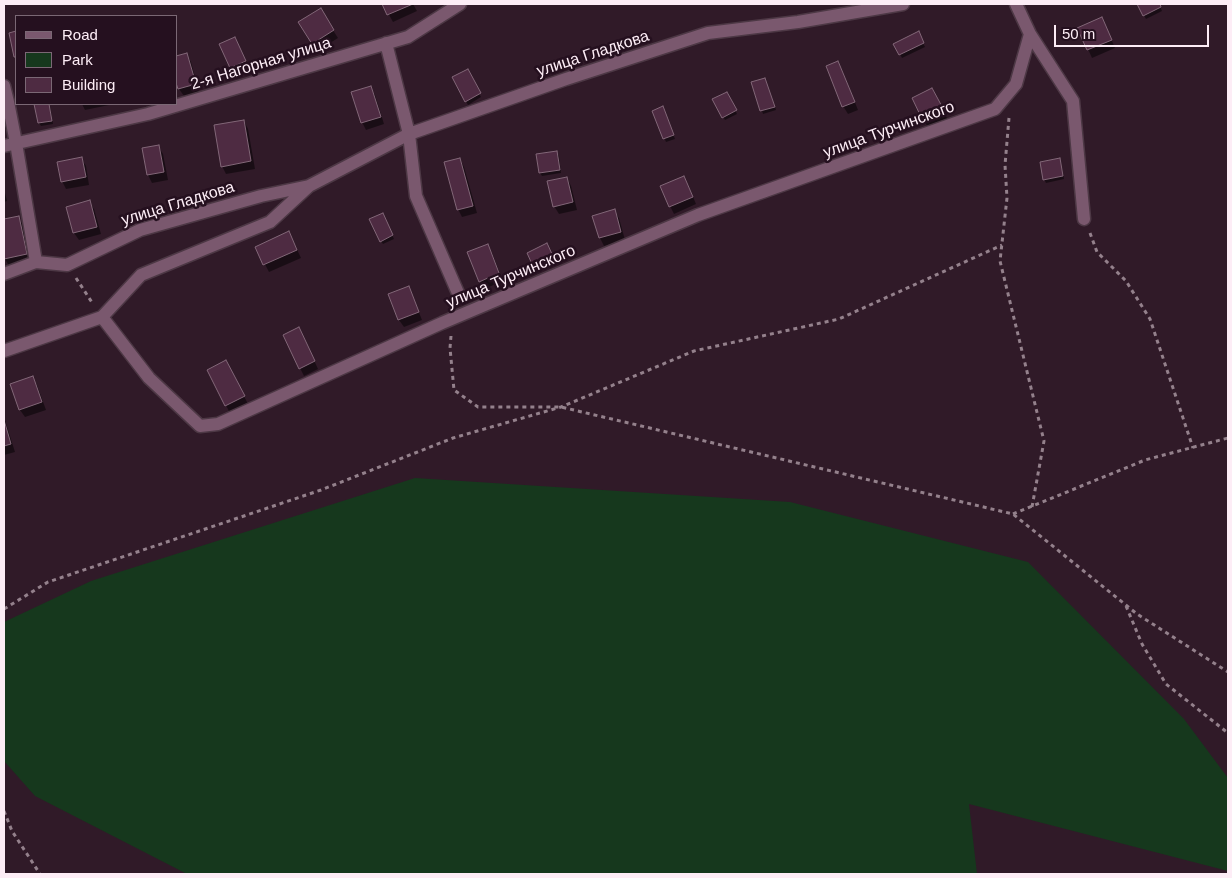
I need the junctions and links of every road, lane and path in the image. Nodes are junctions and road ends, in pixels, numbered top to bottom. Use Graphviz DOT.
graph roads {
  1 [pos="460,4"];
  2 [pos="903,4"];
  3 [pos="1016,4"];
  4 [pos="1030,34"];
  5 [pos="386,43"];
  6 [pos="4,86"];
  7 [pos="1009,118"];
  8 [pos="409,134"];
  9 [pos="10,144"];
  10 [pos="309,186"];
  11 [pos="1084,219"];
  12 [pos="1002,245"];
  13 [pos="36,262"];
  14 [pos="67,265"];
  15 [pos="4,274"];
  16 [pos="458,293"];
  17 [pos="102,317"];
  18 [pos="454,318"];
  19 [pos="4,351"];
  20 [pos="561,406"];
  21 [pos="1228,438"];
  22 [pos="1193,448"];
  23 [pos="1032,507"];
  24 [pos="1013,514"];
  25 [pos="1125,605"];
  26 [pos="4,609"];
  27 [pos="1228,672"];
  28 [pos="1228,733"];
  29 [pos="4,811"];
  30 [pos="40,874"];
  1 -- 5 [label="street, 2-я Нагорная улица"];
  2 -- 8 [label="street, улица Гладкова"];
  3 -- 4 [label="street"];
  4 -- 11 [label="street"];
  4 -- 18 [label="street, улица Турчинского"];
  5 -- 8 [label="street"];
  5 -- 9 [label="street, 2-я Нагорная улица"];
  6 -- 9 [label="street"];
  7 -- 12 [label="path"];
  8 -- 10 [label="street, улица Гладкова"];
  8 -- 16 [label="street"];
  9 -- 13 [label="street"];
  10 -- 14 [label="street, улица Гладкова"];
  10 -- 17 [label="street, улица Гладкова"];
  11 -- 22 [label="path"];
  12 -- 20 [label="path"];
  12 -- 23 [label="path"];
  13 -- 14 [label="street"];
  13 -- 15 [label="street"];
  14 -- 17 [label="path"];
  17 -- 18 [label="street, улица Турчинского"];
  17 -- 19 [label="street"];
  18 -- 20 [label="path"];
  20 -- 24 [label="path"];
  20 -- 26 [label="path"];
  21 -- 22 [label="path"];
  22 -- 23 [label="path"];
  23 -- 24 [label="path"];
  24 -- 25 [label="path"];
  25 -- 27 [label="path"];
  25 -- 28 [label="path"];
  29 -- 30 [label="path"];
}
